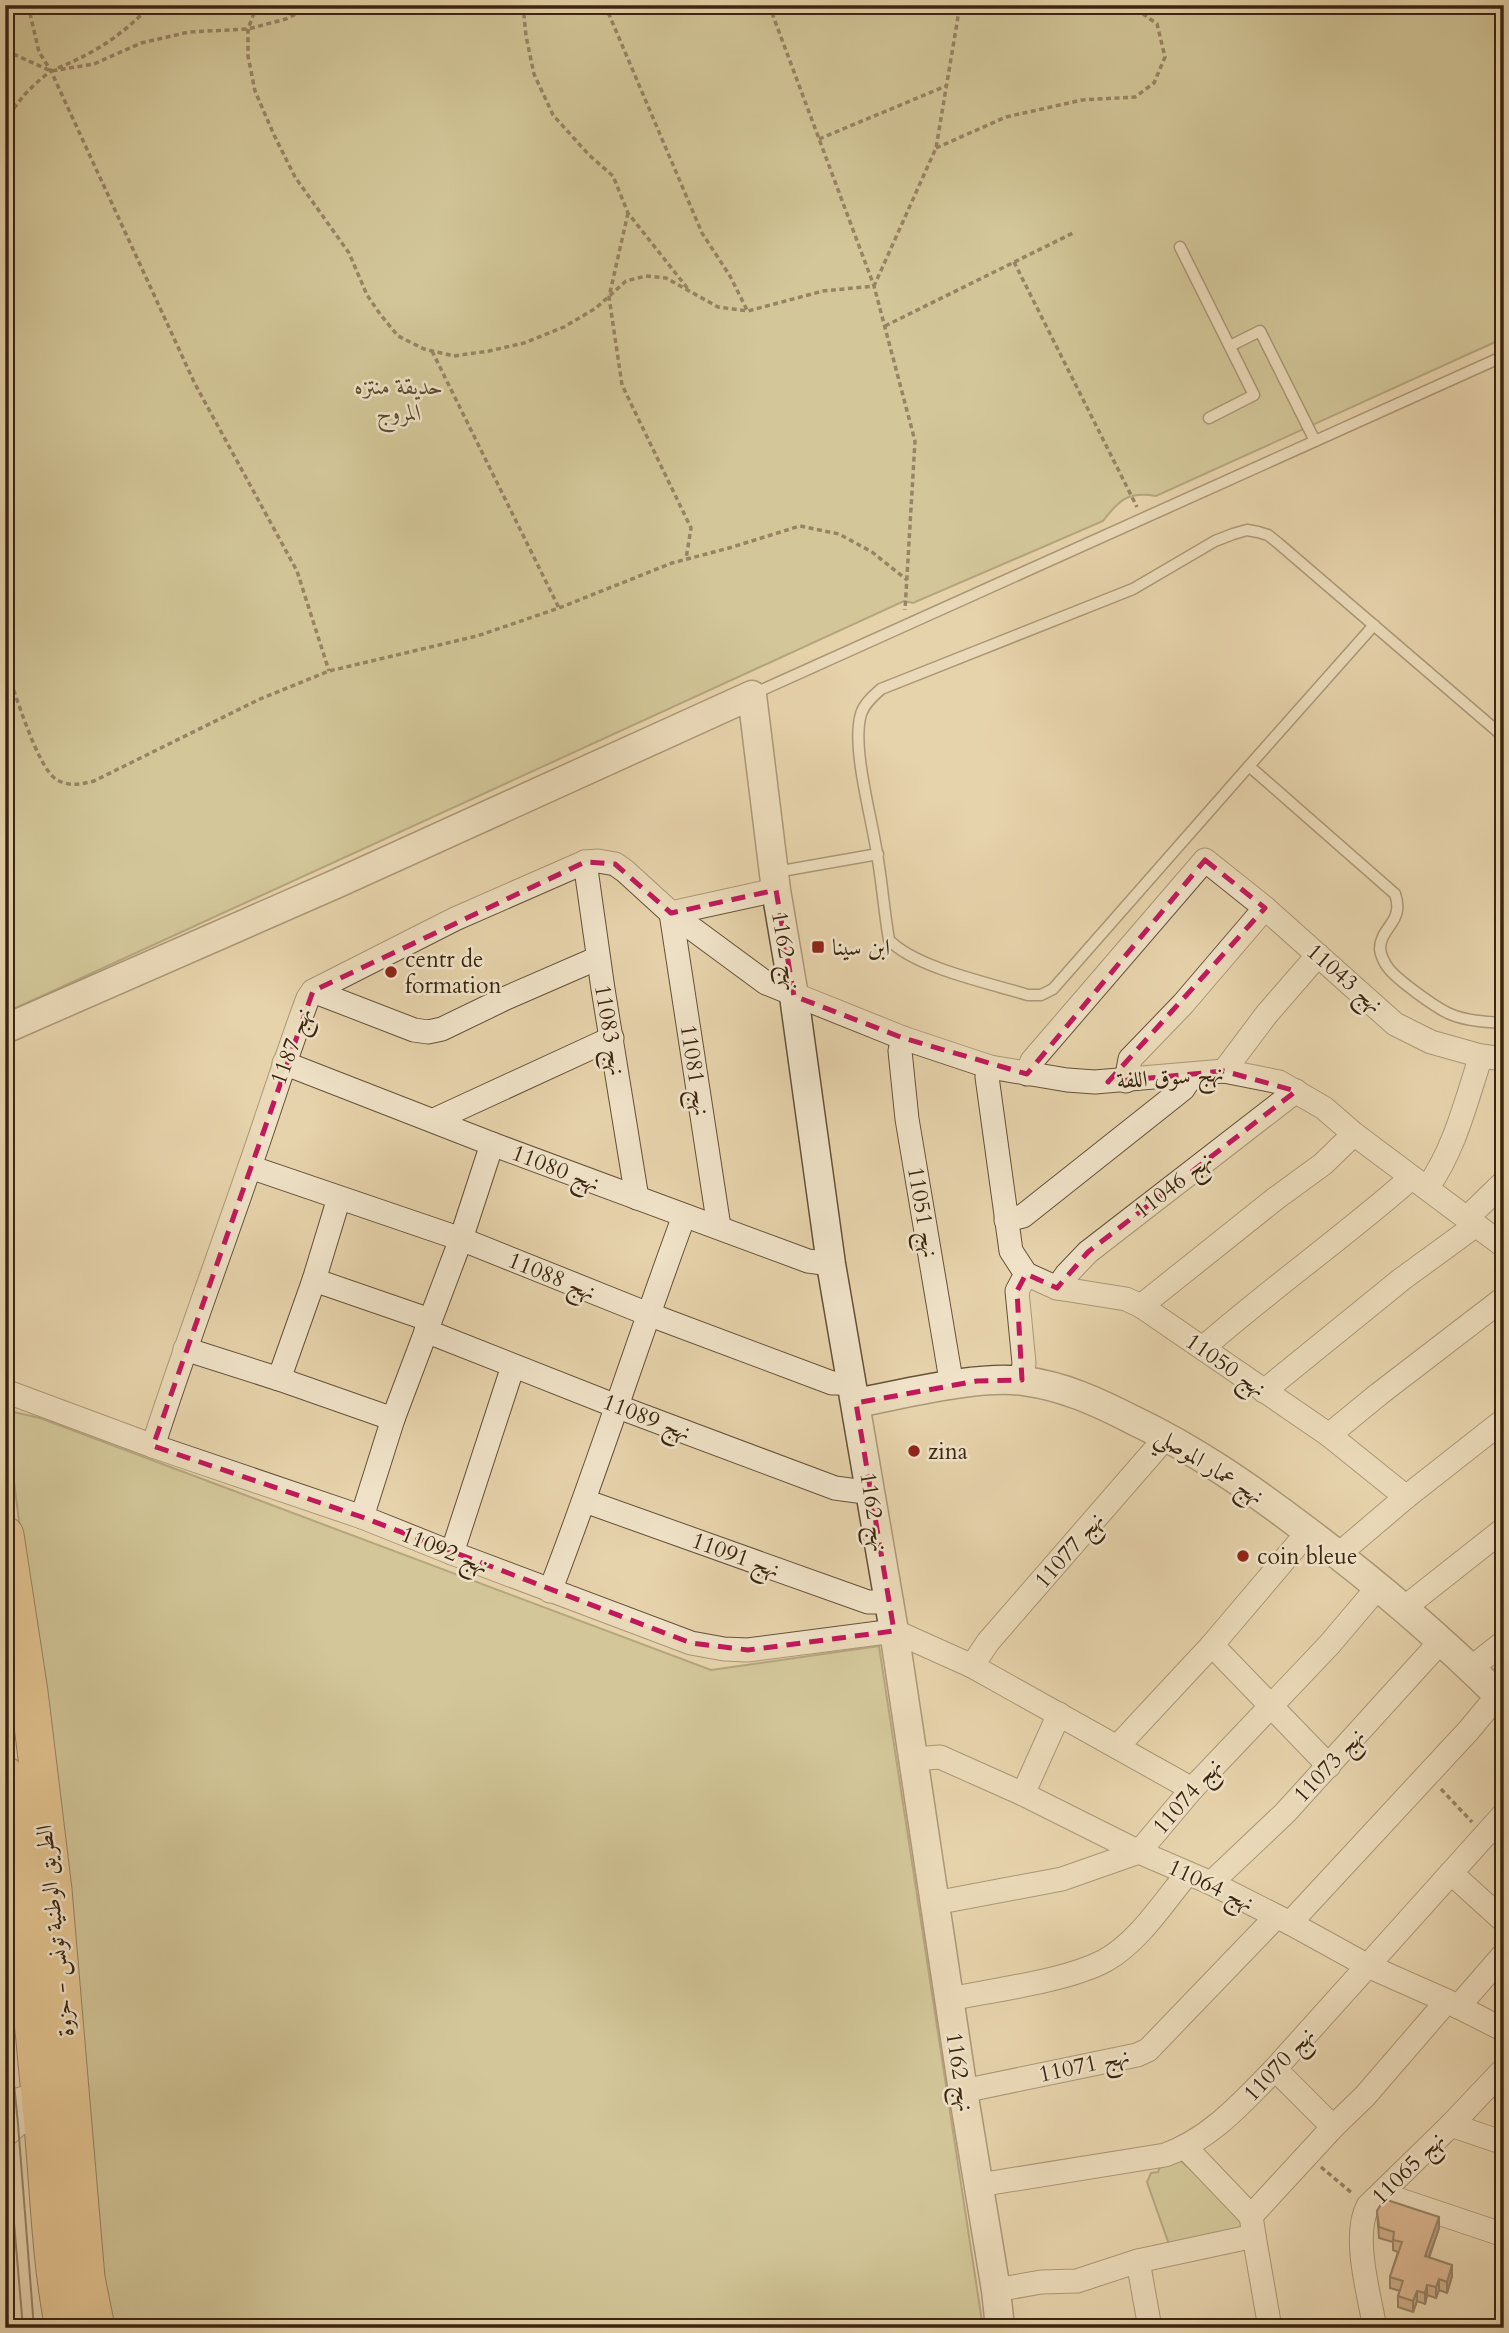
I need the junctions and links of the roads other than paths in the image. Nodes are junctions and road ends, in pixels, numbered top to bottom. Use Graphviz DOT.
graph roads {
  1 [pos="1180,247"];
  2 [pos="1230,346"];
  3 [pos="1504,356"];
  4 [pos="1209,418"];
  5 [pos="1315,441"];
  6 [pos="1374,625"];
  7 [pos="752,695"];
  8 [pos="1504,737"];
  9 [pos="1249,766"];
  10 [pos="877,855"];
  11 [pos="585,862"];
  12 [pos="775,881"];
  13 [pos="1265,908"];
  14 [pos="671,913"];
  15 [pos="1318,956"];
  16 [pos="598,958"];
  17 [pos="313,991"];
  18 [pos="794,996"];
  19 [pos="1504,1023"];
  20 [pos="5,1029"];
  21 [pos="612,1038"];
  22 [pos="903,1038"];
  23 [pos="1492,1058"];
  24 [pos="284,1063"];
  25 [pos="990,1067"];
  26 [pos="1224,1071"];
  27 [pos="1027,1074"];
  28 [pos="1193,1074"];
  29 [pos="1126,1081"];
  30 [pos="1296,1091"];
  31 [pos="434,1120"];
  32 [pos="1354,1134"];
  33 [pos="492,1144"];
  34 [pos="250,1167"];
  35 [pos="1504,1182"];
  36 [pos="1419,1183"];
  37 [pos="339,1198"];
  38 [pos="637,1198"];
  39 [pos="684,1216"];
  40 [pos="1006,1220"];
  41 [pos="1471,1221"];
  42 [pos="719,1227"];
  43 [pos="461,1239"];
  44 [pos="1504,1246"];
  45 [pos="831,1264"];
  46 [pos="1026,1274"];
  47 [pos="314,1280"];
  48 [pos="1057,1288"];
  49 [pos="1504,1298"];
  50 [pos="1141,1306"];
  51 [pos="648,1314"];
  52 [pos="428,1325"];
  53 [pos="1203,1348"];
  54 [pos="184,1349"];
  55 [pos="513,1366"];
  56 [pos="279,1379"];
  57 [pos="1022,1380"];
  58 [pos="952,1386"];
  59 [pos="5,1391"];
  60 [pos="1264,1391"];
  61 [pos="854,1393"];
  62 [pos="616,1406"];
  63 [pos="393,1419"];
  64 [pos="1504,1420"];
  65 [pos="1329,1435"];
  66 [pos="1167,1436"];
  67 [pos="153,1446"];
  68 [pos="872,1493"];
  69 [pos="1406,1497"];
  70 [pos="585,1501"];
  71 [pos="362,1517"];
  72 [pos="1504,1529"];
  73 [pos="1308,1532"];
  74 [pos="5,1535"];
  75 [pos="452,1553"];
  76 [pos="1339,1554"];
  77 [pos="1379,1587"];
  78 [pos="550,1591"];
  79 [pos="888,1602"];
  80 [pos="1404,1608"];
  81 [pos="894,1630"];
  82 [pos="1442,1640"];
  83 [pos="1504,1642"];
  84 [pos="1212,1645"];
  85 [pos="972,1666"];
  86 [pos="1471,1668"];
  87 [pos="1501,1698"];
  88 [pos="1270,1705"];
  89 [pos="1059,1714"];
  90 [pos="1117,1747"];
  91 [pos="913,1759"];
  92 [pos="1329,1766"];
  93 [pos="5,1775"];
  94 [pos="1192,1789"];
  95 [pos="1023,1794"];
  96 [pos="1504,1814"];
  97 [pos="1139,1852"];
  98 [pos="1188,1874"];
  99 [pos="1451,1874"];
  100 [pos="1211,1883"];
  101 [pos="935,1903"];
  102 [pos="1283,1920"];
  103 [pos="1504,1921"];
  104 [pos="1504,1954"];
  105 [pos="1368,1966"];
  106 [pos="949,1999"];
  107 [pos="1453,2004"];
  108 [pos="1504,2030"];
  109 [pos="1275,2069"];
  110 [pos="1504,2069"];
  111 [pos="963,2091"];
  112 [pos="55,2103"];
  113 [pos="5,2104"];
  114 [pos="1451,2126"];
  115 [pos="1333,2127"];
  116 [pos="5,2136"];
  117 [pos="1504,2143"];
  118 [pos="1186,2148"];
  119 [pos="979,2185"];
  120 [pos="1375,2200"];
  121 [pos="1253,2226"];
  122 [pos="1504,2235"];
  123 [pos="1138,2261"];
  124 [pos="996,2290"];
  125 [pos="64,2328"];
  126 [pos="96,2328"];
  127 [pos="1000,2328"];
  128 [pos="1150,2328"];
  129 [pos="1270,2328"];
  130 [pos="1375,2328"];
  1 -- 2 [label="lane"];
  2 -- 4 [label="lane"];
  2 -- 5 [label="lane"];
  3 -- 5 [label="lane"];
  5 -- 7 [label="lane"];
  6 -- 8 [label="lane"];
  6 -- 9 [label="lane"];
  6 -- 10 [label="lane"];
  7 -- 12 [label="street, نهج 1162"];
  7 -- 20 [label="street"];
  9 -- 10 [label="lane"];
  9 -- 19 [label="lane"];
  10 -- 12 [label="lane"];
  11 -- 14 [label="street"];
  11 -- 16 [label="street, نهج 11083"];
  11 -- 17 [label="street, نهج 1187"];
  12 -- 14 [label="street"];
  12 -- 18 [label="street, نهج 1162"];
  13 -- 15 [label="street, نهج 11043"];
  13 -- 27 [label="street, نهج 11043"];
  13 -- 29 [label="street"];
  14 -- 18 [label="street"];
  14 -- 42 [label="street, نهج 11081"];
  15 -- 23 [label="street, نهج 11043"];
  15 -- 26 [label="street"];
  16 -- 17 [label="street"];
  16 -- 21 [label="street, نهج 11083"];
  17 -- 24 [label="street, نهج 1187"];
  18 -- 22 [label="street, نهج سوق اللفة"];
  18 -- 45 [label="street, نهج 1162"];
  21 -- 31 [label="street"];
  21 -- 38 [label="street, نهج 11083"];
  22 -- 25 [label="street, نهج سوق اللفة"];
  22 -- 58 [label="street, نهج 11051"];
  23 -- 36 [label="street"];
  24 -- 31 [label="street, نهج 11080"];
  24 -- 34 [label="street, نهج 1187"];
  25 -- 27 [label="street, نهج سوق اللفة"];
  25 -- 40 [label="street"];
  26 -- 28 [label="street, نهج سوق اللفة"];
  26 -- 30 [label="street, نهج سوق اللفة"];
  27 -- 29 [label="street, نهج سوق اللفة"];
  28 -- 29 [label="street, نهج سوق اللفة"];
  28 -- 40 [label="street"];
  30 -- 32 [label="street, نهج سوق اللفة"];
  30 -- 48 [label="street, نهج 11046"];
  31 -- 33 [label="street, نهج 11080"];
  32 -- 36 [label="street, نهج سوق اللفة"];
  32 -- 50 [label="street"];
  33 -- 38 [label="street, نهج 11080"];
  33 -- 43 [label="street"];
  34 -- 37 [label="street, نهج 11088"];
  34 -- 54 [label="street, نهج 1187"];
  35 -- 41 [label="street"];
  36 -- 41 [label="street, نهج سوق اللفة"];
  36 -- 53 [label="street"];
  37 -- 43 [label="street, نهج 11088"];
  37 -- 47 [label="street"];
  38 -- 39 [label="street, نهج 11080"];
  39 -- 42 [label="street, نهج 11080"];
  39 -- 51 [label="street"];
  40 -- 46 [label="street"];
  41 -- 44 [label="street, نهج سوق اللفة"];
  41 -- 60 [label="street"];
  42 -- 45 [label="street, نهج 11080"];
  43 -- 51 [label="street, نهج 11088"];
  43 -- 52 [label="street"];
  45 -- 61 [label="street, نهج 1162"];
  46 -- 48 [label="street, نهج 11050"];
  46 -- 57 [label="street"];
  47 -- 52 [label="street, نهج 11089"];
  47 -- 56 [label="street"];
  48 -- 50 [label="street, نهج 11050"];
  49 -- 65 [label="street"];
  50 -- 53 [label="street, نهج 11050"];
  51 -- 61 [label="street, نهج 11088"];
  51 -- 62 [label="street"];
  52 -- 55 [label="street, نهج 11089"];
  52 -- 63 [label="street"];
  53 -- 60 [label="street, نهج 11050"];
  54 -- 56 [label="street"];
  54 -- 67 [label="street, نهج 1187"];
  55 -- 62 [label="street, نهج 11089"];
  55 -- 75 [label="street"];
  56 -- 63 [label="street"];
  57 -- 58 [label="street, نهج عمار الموصلي"];
  57 -- 66 [label="street, نهج عمار الموصلي"];
  58 -- 61 [label="street, نهج عمار الموصلي"];
  59 -- 67 [label="street, نهج 11092"];
  60 -- 65 [label="street, نهج 11050"];
  61 -- 68 [label="street, نهج 1162"];
  62 -- 68 [label="street, نهج 11089"];
  62 -- 70 [label="street"];
  63 -- 71 [label="street"];
  64 -- 69 [label="street"];
  65 -- 69 [label="street, نهج 11050"];
  66 -- 73 [label="street, نهج عمار الموصلي"];
  66 -- 85 [label="street, نهج 11077"];
  67 -- 71 [label="street, نهج 11092"];
  68 -- 79 [label="street, نهج 1162"];
  69 -- 76 [label="street"];
  70 -- 78 [label="street"];
  70 -- 79 [label="street, نهج 11091"];
  71 -- 75 [label="street, نهج 11092"];
  72 -- 80 [label="street"];
  73 -- 76 [label="street, نهج عمار الموصلي"];
  73 -- 84 [label="street"];
  74 -- 112 [label="highway, الطريق الوطنية تونس - حزوة"];
  75 -- 78 [label="street, نهج 11092"];
  76 -- 77 [label="street, نهج عمار الموصلي"];
  77 -- 80 [label="street, نهج عمار الموصلي"];
  77 -- 88 [label="street, نهج 11074"];
  78 -- 81 [label="street, نهج 11092"];
  79 -- 81 [label="street, نهج 1162"];
  80 -- 82 [label="street, نهج عمار الموصلي"];
  81 -- 85 [label="street"];
  81 -- 91 [label="street, نهج 1162"];
  82 -- 86 [label="street, نهج عمار الموصلي"];
  82 -- 92 [label="street, نهج 11073"];
  83 -- 86 [label="street"];
  84 -- 88 [label="street"];
  84 -- 90 [label="street"];
  85 -- 89 [label="street"];
  86 -- 87 [label="street, نهج عمار الموصلي"];
  87 -- 102 [label="street, نهج 11071"];
  88 -- 92 [label="street"];
  88 -- 94 [label="street, نهج 11074"];
  89 -- 90 [label="street"];
  89 -- 95 [label="street"];
  90 -- 94 [label="street"];
  91 -- 95 [label="street, نهج 11064"];
  91 -- 101 [label="street, نهج 1162"];
  92 -- 100 [label="street, نهج 11073"];
  93 -- 112 [label="highway, الطريق الوطنية تونس - حزوة"];
  94 -- 97 [label="street, نهج 11074"];
  95 -- 97 [label="street, نهج 11064"];
  96 -- 99 [label="street, نهج 11070"];
  97 -- 98 [label="street, نهج 11064"];
  97 -- 101 [label="street, نهج 11074"];
  98 -- 100 [label="street, نهج 11064"];
  98 -- 106 [label="street"];
  99 -- 103 [label="street"];
  99 -- 105 [label="street, نهج 11070"];
  100 -- 102 [label="street, نهج 11064"];
  101 -- 106 [label="street, نهج 1162"];
  102 -- 105 [label="street, نهج 11064"];
  102 -- 111 [label="street, نهج 11071"];
  104 -- 107 [label="street"];
  105 -- 107 [label="street, نهج 11064"];
  105 -- 109 [label="street, نهج 11070"];
  106 -- 111 [label="street, نهج 1162"];
  107 -- 108 [label="street, نهج 11064"];
  107 -- 115 [label="street"];
  109 -- 115 [label="street"];
  109 -- 118 [label="street, نهج 11070"];
  110 -- 114 [label="street, نهج 11065"];
  111 -- 119 [label="street, نهج 1162"];
  112 -- 113 [label="street"];
  112 -- 116 [label="street"];
  112 -- 125 [label="highway, الطريق الوطنية تونس - حزوة"];
  112 -- 126 [label="highway, الطريق الوطنية تونس - حزوة"];
  114 -- 117 [label="street"];
  114 -- 120 [label="street, نهج 11065"];
  115 -- 121 [label="street"];
  118 -- 119 [label="street, نهج 11070"];
  118 -- 121 [label="street"];
  119 -- 124 [label="street, نهج 1162"];
  120 -- 122 [label="street"];
  120 -- 130 [label="street, نهج 11065"];
  121 -- 123 [label="street"];
  121 -- 129 [label="street"];
  123 -- 124 [label="street"];
  123 -- 128 [label="street"];
  124 -- 127 [label="street, نهج 1162"];
}
